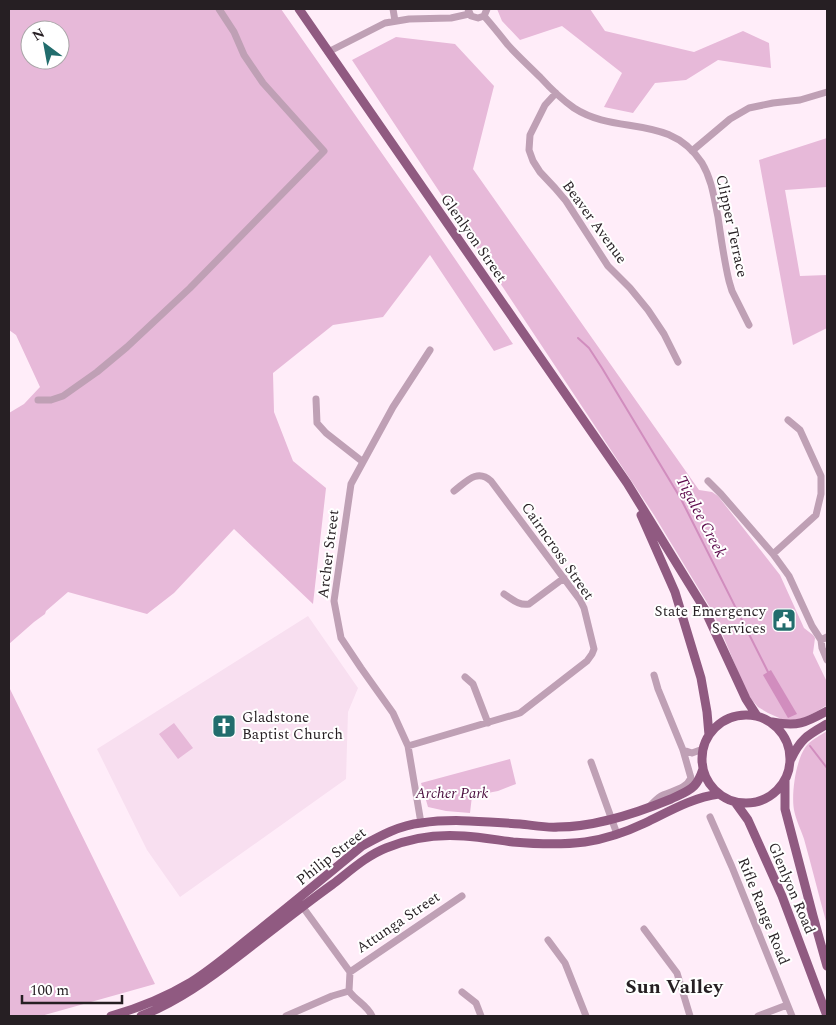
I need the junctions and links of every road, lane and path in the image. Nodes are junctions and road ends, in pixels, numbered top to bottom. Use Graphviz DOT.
graph roads {
  1 [pos="219,9"];
  2 [pos="299,9"];
  3 [pos="393,9"];
  4 [pos="468,11"];
  5 [pos="485,12"];
  6 [pos="395,21"];
  7 [pos="328,52"];
  8 [pos="827,92"];
  9 [pos="556,93"];
  10 [pos="692,151"];
  11 [pos="749,325"];
  12 [pos="430,350"];
  13 [pos="678,362"];
  14 [pos="316,399"];
  15 [pos="38,400"];
  16 [pos="788,420"];
  17 [pos="363,462"];
  18 [pos="708,481"];
  19 [pos="627,484"];
  20 [pos="454,491"];
  21 [pos="773,554"];
  22 [pos="564,578"];
  23 [pos="504,594"];
  24 [pos="824,639"];
  25 [pos="827,660"];
  26 [pos="654,675"];
  27 [pos="465,677"];
  28 [pos="827,711"];
  29 [pos="758,716"];
  30 [pos="772,722"];
  31 [pos="488,723"];
  32 [pos="827,724"];
  33 [pos="709,735"];
  34 [pos="408,746"];
  35 [pos="703,749"];
  36 [pos="683,750"];
  37 [pos="791,759"];
  38 [pos="591,762"];
  39 [pos="703,769"];
  40 [pos="785,781"];
  41 [pos="719,794"];
  42 [pos="735,802"];
  43 [pos="648,808"];
  44 [pos="710,817"];
  45 [pos="611,819"];
  46 [pos="421,823"];
  47 [pos="617,834"];
  48 [pos="432,837"];
  49 [pos="462,896"];
  50 [pos="302,906"];
  51 [pos="644,929"];
  52 [pos="548,940"];
  53 [pos="827,966"];
  54 [pos="350,972"];
  55 [pos="349,991"];
  56 [pos="462,992"];
  57 [pos="787,1004"];
  58 [pos="111,1016"];
  59 [pos="140,1016"];
  60 [pos="286,1016"];
  61 [pos="372,1016"];
  62 [pos="481,1016"];
  63 [pos="586,1016"];
  64 [pos="690,1016"];
  65 [pos="758,1016"];
  66 [pos="792,1016"];
  67 [pos="827,1016"];
  1 -- 15 [label="street"];
  2 -- 7 [label="main road, Glenlyon Street"];
  3 -- 6 [label="street"];
  4 -- 5 [label="street"];
  4 -- 6 [label="street"];
  5 -- 9 [label="street, Clipper Terrace"];
  6 -- 7 [label="street"];
  7 -- 19 [label="main road, Glenlyon Street"];
  8 -- 10 [label="street"];
  9 -- 10 [label="street, Clipper Terrace"];
  9 -- 13 [label="street, Beaver Avenue"];
  10 -- 11 [label="street, Clipper Terrace"];
  12 -- 17 [label="street, Archer Street"];
  14 -- 17 [label="street"];
  16 -- 21 [label="street"];
  17 -- 34 [label="street, Archer Street"];
  18 -- 21 [label="street"];
  19 -- 29 [label="main road, Glenlyon Street"];
  19 -- 33 [label="main road, Glenlyon Street"];
  20 -- 22 [label="street, Cairncross Street"];
  21 -- 24 [label="street"];
  22 -- 23 [label="street"];
  22 -- 31 [label="street, Cairncross Street"];
  24 -- 25 [label="street"];
  26 -- 36 [label="street"];
  27 -- 31 [label="street"];
  28 -- 30 [label="main road"];
  29 -- 30 [label="main road"];
  29 -- 33 [label="main road"];
  30 -- 37 [label="main road"];
  31 -- 34 [label="street, Cairncross Street"];
  32 -- 37 [label="main road"];
  33 -- 35 [label="main road"];
  34 -- 46 [label="street, Archer Street"];
  35 -- 36 [label="street"];
  35 -- 39 [label="main road"];
  36 -- 43 [label="street"];
  37 -- 40 [label="main road"];
  38 -- 45 [label="street"];
  39 -- 41 [label="main road"];
  39 -- 43 [label="main road, Philip Street"];
  40 -- 42 [label="main road"];
  40 -- 53 [label="main road, Glenlyon Road"];
  41 -- 42 [label="main road"];
  41 -- 47 [label="main road, Philip Street"];
  42 -- 67 [label="main road, Glenlyon Road"];
  43 -- 45 [label="main road, Philip Street"];
  44 -- 57 [label="street, Rifle Range Road"];
  45 -- 46 [label="main road, Philip Street"];
  45 -- 47 [label="street"];
  46 -- 48 [label="main road"];
  46 -- 58 [label="main road, Philip Street"];
  47 -- 48 [label="main road, Philip Street"];
  48 -- 50 [label="main road, Philip Street"];
  49 -- 54 [label="street, Attunga Street"];
  50 -- 54 [label="street"];
  50 -- 59 [label="main road, Philip Street"];
  51 -- 64 [label="street"];
  52 -- 63 [label="street"];
  54 -- 55 [label="street"];
  55 -- 60 [label="street"];
  55 -- 61 [label="street"];
  56 -- 62 [label="street"];
  57 -- 65 [label="street"];
  57 -- 66 [label="street, Rifle Range Road"];
}
